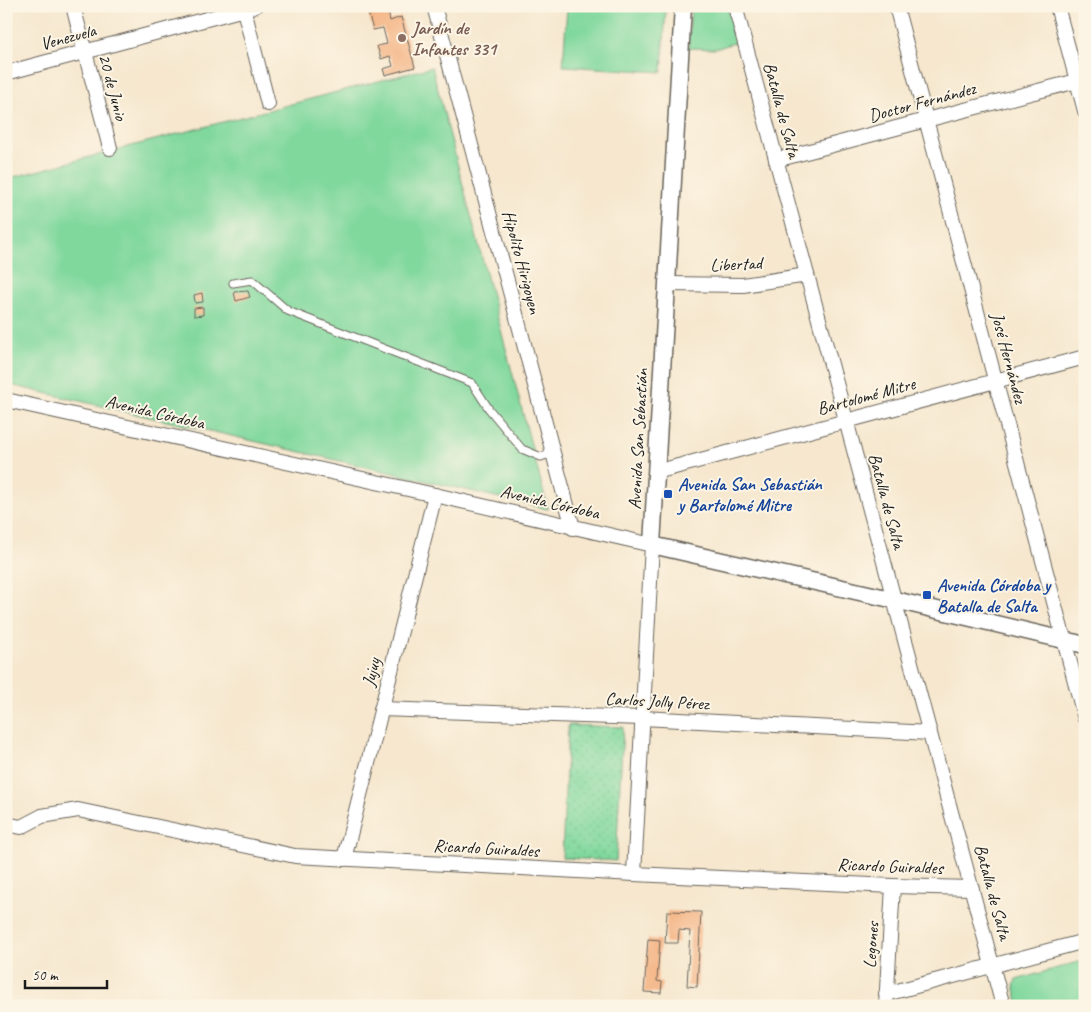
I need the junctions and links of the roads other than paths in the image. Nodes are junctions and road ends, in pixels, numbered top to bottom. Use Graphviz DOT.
graph roads {
  1 [pos="73,6"];
  2 [pos="434,6"];
  3 [pos="683,6"];
  4 [pos="735,6"];
  5 [pos="896,6"];
  6 [pos="1057,6"];
  7 [pos="247,7"];
  8 [pos="85,52"];
  9 [pos="6,73"];
  10 [pos="1077,81"];
  11 [pos="268,104"];
  12 [pos="1085,111"];
  13 [pos="926,120"];
  14 [pos="110,148"];
  15 [pos="776,160"];
  16 [pos="807,275"];
  17 [pos="233,283"];
  18 [pos="667,284"];
  19 [pos="1085,357"];
  20 [pos="995,381"];
  21 [pos="6,400"];
  22 [pos="846,420"];
  23 [pos="553,453"];
  24 [pos="656,472"];
  25 [pos="435,495"];
  26 [pos="573,528"];
  27 [pos="652,545"];
  28 [pos="894,600"];
  29 [pos="1064,640"];
  30 [pos="1085,645"];
  31 [pos="381,709"];
  32 [pos="642,718"];
  33 [pos="1085,719"];
  34 [pos="930,733"];
  35 [pos="6,824"];
  36 [pos="344,859"];
  37 [pos="634,874"];
  38 [pos="893,886"];
  39 [pos="972,888"];
  40 [pos="1085,941"];
  41 [pos="993,966"];
  42 [pos="886,1000"];
  43 [pos="1003,1006"];
  1 -- 8 [label="street, 20 de Junio"];
  2 -- 23 [label="street, Hipolito Hirigoyen"];
  3 -- 18 [label="street, Avenida San Sebastián"];
  4 -- 15 [label="street, Batalla de Salta"];
  5 -- 13 [label="street, José Hernández"];
  6 -- 10 [label="street"];
  7 -- 8 [label="street, Venezuela"];
  7 -- 11 [label="street"];
  8 -- 9 [label="street, Venezuela"];
  8 -- 14 [label="street, 20 de Junio"];
  10 -- 12 [label="street"];
  10 -- 13 [label="street, Doctor Fernández"];
  13 -- 15 [label="street, Doctor Fernández"];
  13 -- 20 [label="street, José Hernández"];
  15 -- 16 [label="street, Batalla de Salta"];
  16 -- 18 [label="street, Libertad"];
  16 -- 22 [label="street, Batalla de Salta"];
  17 -- 23 [label="lane"];
  18 -- 24 [label="street, Avenida San Sebastián"];
  19 -- 20 [label="street, Bartolomé Mitre"];
  20 -- 22 [label="street, Bartolomé Mitre"];
  20 -- 29 [label="street, José Hernández"];
  21 -- 25 [label="street, Avenida Córdoba"];
  22 -- 24 [label="street, Bartolomé Mitre"];
  22 -- 28 [label="street, Batalla de Salta"];
  23 -- 26 [label="street, Hipolito Hirigoyen"];
  24 -- 27 [label="street, Avenida San Sebastián"];
  25 -- 26 [label="street, Avenida Córdoba"];
  25 -- 31 [label="street, Jujuy"];
  26 -- 27 [label="street, Avenida Córdoba"];
  27 -- 28 [label="street, Avenida Córdoba"];
  27 -- 32 [label="street, Avenida San Sebastián"];
  28 -- 29 [label="street, Avenida Córdoba"];
  28 -- 34 [label="street, Batalla de Salta"];
  29 -- 30 [label="street, Avenida Córdoba"];
  29 -- 33 [label="street, José Hernández"];
  31 -- 32 [label="street, Carlos Jolly Pérez"];
  31 -- 36 [label="street, Jujuy"];
  32 -- 34 [label="street, Carlos Jolly Pérez"];
  32 -- 37 [label="street, Avenida San Sebastián"];
  34 -- 39 [label="street, Batalla de Salta"];
  35 -- 36 [label="street, Ricardo Guiraldes"];
  36 -- 37 [label="street, Ricardo Guiraldes"];
  37 -- 38 [label="street, Ricardo Guiraldes"];
  38 -- 39 [label="street, Ricardo Guiraldes"];
  38 -- 42 [label="street, Legones"];
  39 -- 41 [label="street, Batalla de Salta"];
  40 -- 41 [label="street"];
  41 -- 42 [label="street"];
  41 -- 43 [label="street, Batalla de Salta"];
}
